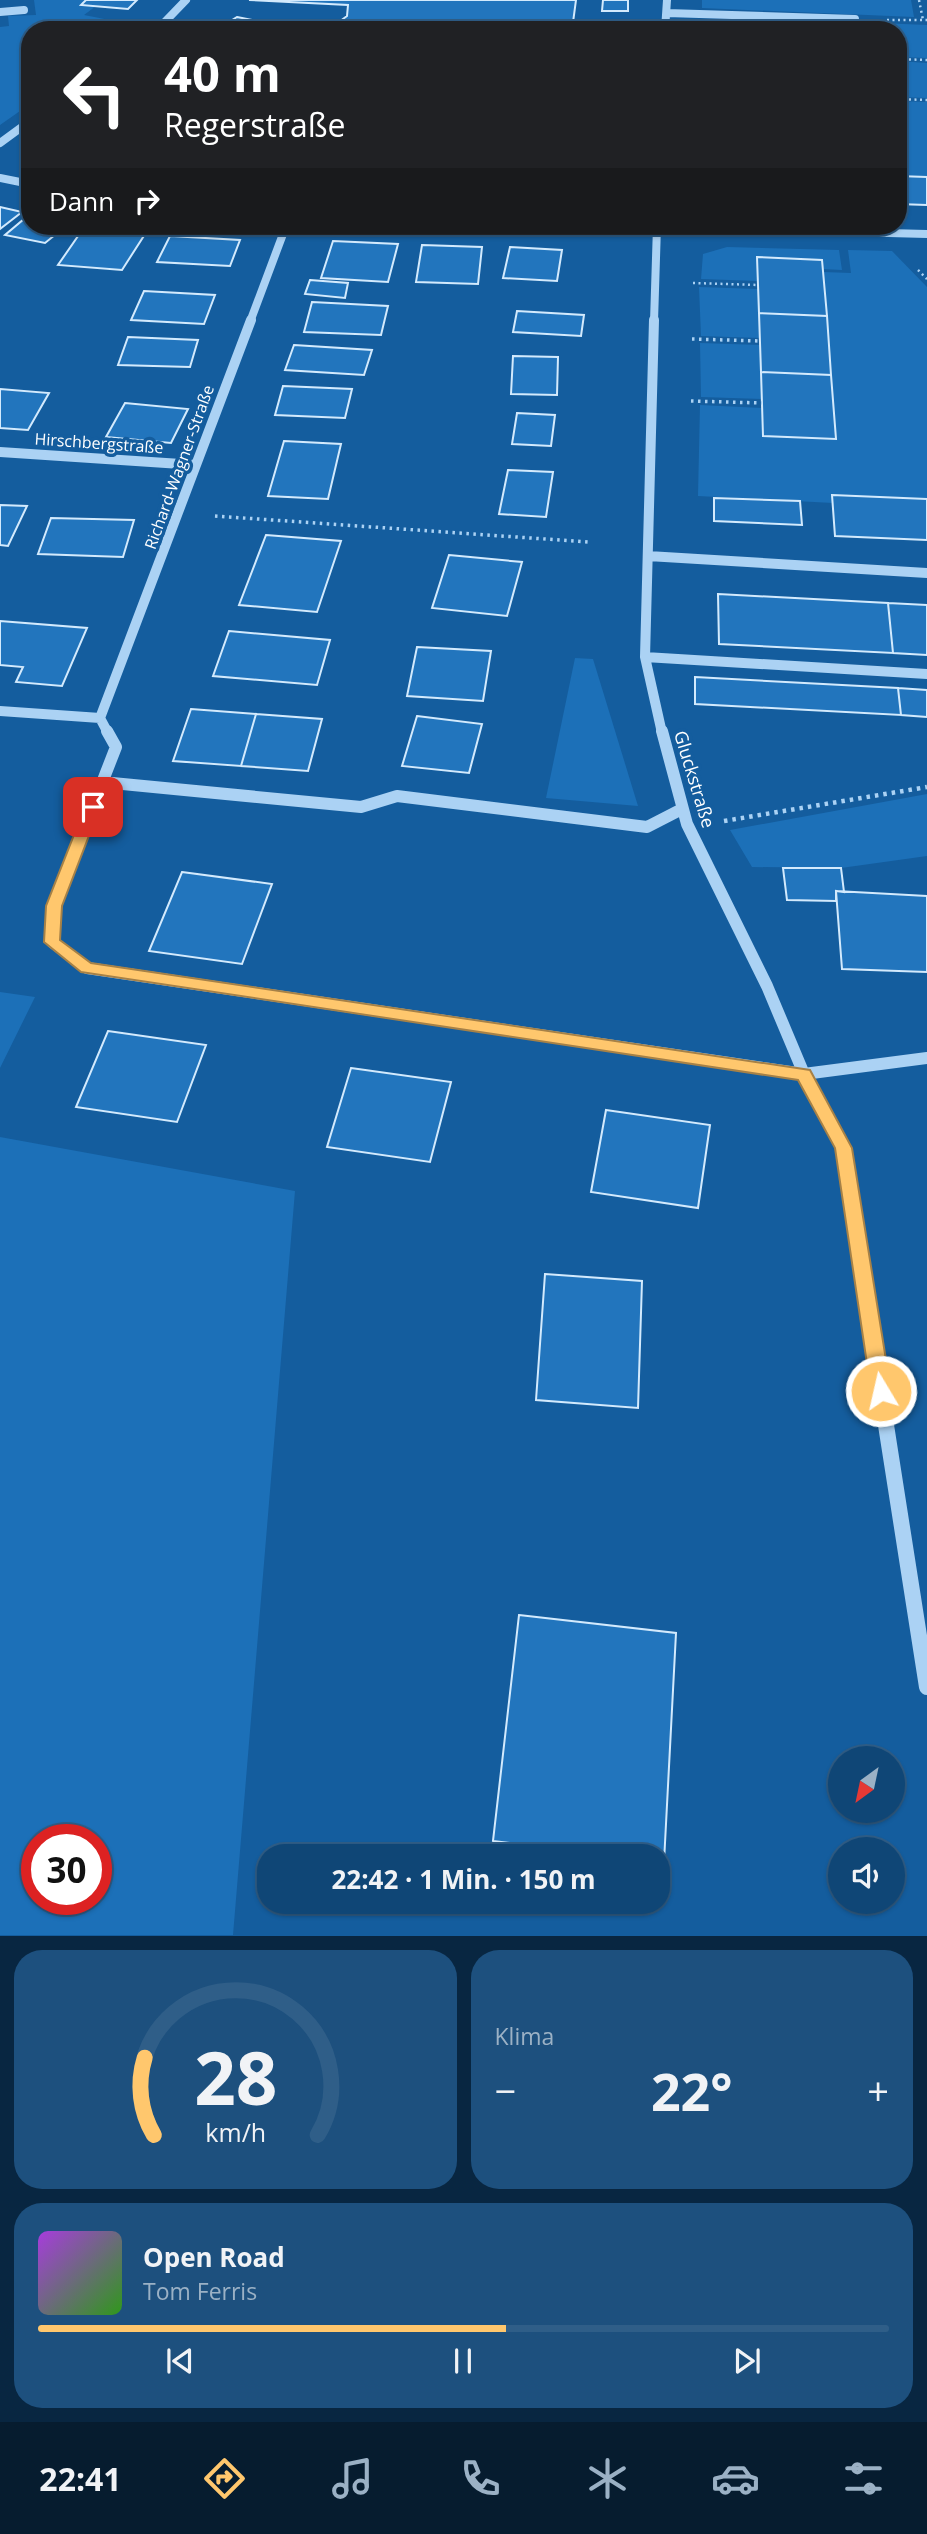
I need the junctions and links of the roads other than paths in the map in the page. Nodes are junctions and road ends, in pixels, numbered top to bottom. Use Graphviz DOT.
graph roads {
  1 [pos="186,0"];
  2 [pos="667,0"];
  3 [pos="24,10"];
  4 [pos="0,12"];
  5 [pos="667,13"];
  6 [pos="855,19"];
  7 [pos="166,21"];
  8 [pos="666,21"];
  9 [pos="21,128"];
  10 [pos="0,143"];
  11 [pos="0,178"];
  12 [pos="21,182"];
  13 [pos="907,233"];
  14 [pos="927,234"];
  15 [pos="283,235"];
  16 [pos="657,235"];
  17 [pos="0,452"];
  18 [pos="196,465"];
  19 [pos="648,556"];
  20 [pos="927,573"];
  21 [pos="645,657"];
  22 [pos="927,674"];
  23 [pos="0,711"];
  24 [pos="100,718"];
  25 [pos="102,782"];
  26 [pos="682,809"];
  27 [pos="927,1058"];
  28 [pos="804,1074"];
  29 [pos="927,1687"];
  1 -- 7 [label="street"];
  2 -- 5 [label="street"];
  3 -- 4 [label="street"];
  5 -- 6 [label="street"];
  5 -- 8 [label="street"];
  9 -- 10 [label="street"];
  11 -- 12 [label="street"];
  13 -- 14 [label="street"];
  15 -- 18 [label="street, Richard-Wagner-Straße"];
  16 -- 19 [label="street, Gluckstraße"];
  17 -- 18 [label="street, Hirschbergstraße"];
  18 -- 24 [label="street, Richard-Wagner-Straße"];
  19 -- 20 [label="street"];
  19 -- 21 [label="street, Gluckstraße"];
  21 -- 22 [label="street"];
  21 -- 26 [label="street, Gluckstraße"];
  23 -- 24 [label="street"];
  24 -- 25 [label="street"];
  25 -- 26 [label="street"];
  25 -- 28 [label="street"];
  26 -- 28 [label="street, Gluckstraße"];
  27 -- 28 [label="street"];
  28 -- 29 [label="street, Gluckstraße"];
}
